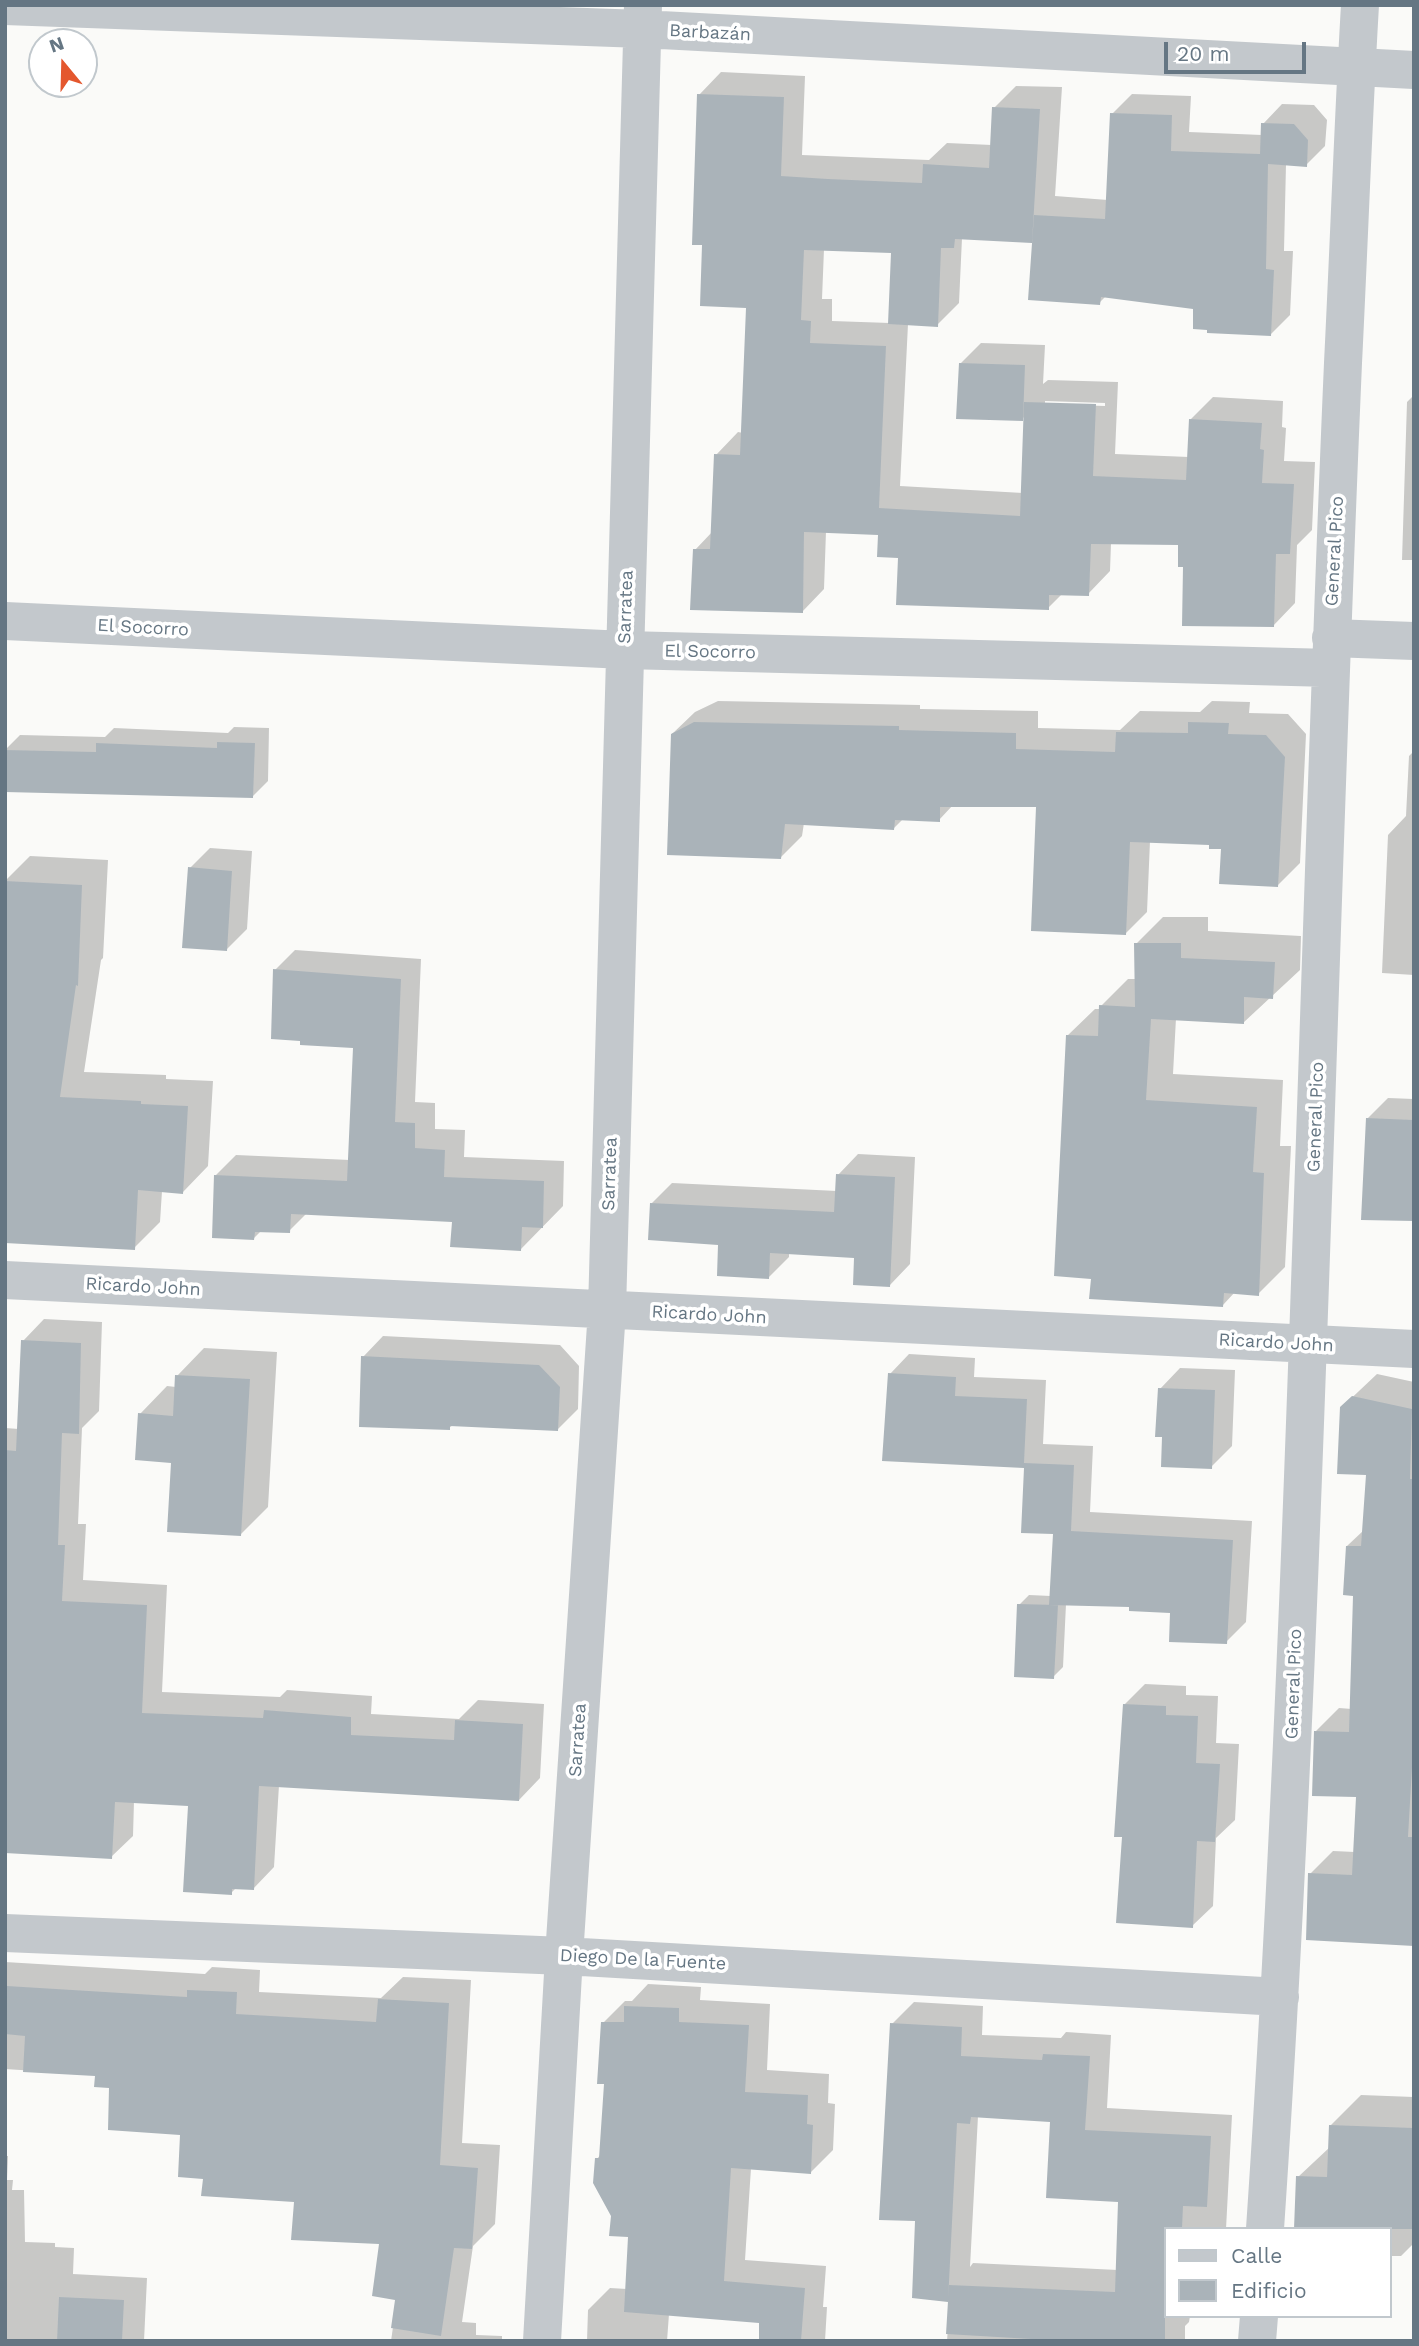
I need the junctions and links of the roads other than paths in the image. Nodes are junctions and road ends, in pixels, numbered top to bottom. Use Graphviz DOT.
graph roads {
  1 [pos="1360,5"];
  2 [pos="5,6"];
  3 [pos="642,17"];
  4 [pos="1357,66"];
  5 [pos="1414,70"];
  6 [pos="5,621"];
  7 [pos="1414,641"];
  8 [pos="625,650"];
  9 [pos="1331,653"];
  10 [pos="5,1280"];
  11 [pos="607,1310"];
  12 [pos="1308,1344"];
  13 [pos="1414,1349"];
  14 [pos="5,1933"];
  15 [pos="564,1956"];
  16 [pos="1280,1997"];
  17 [pos="1265,2227"];
  18 [pos="1259,2318"];
  19 [pos="542,2341"];
  20 [pos="1257,2341"];
  1 -- 4 [label="street, General Pico"];
  2 -- 3 [label="street, Barbazán"];
  3 -- 4 [label="street, Barbazán"];
  3 -- 8 [label="street, Sarratea"];
  4 -- 5 [label="street, Barbazán"];
  4 -- 9 [label="street, General Pico"];
  6 -- 8 [label="street, El Socorro"];
  7 -- 9 [label="street, El Socorro"];
  8 -- 9 [label="street, El Socorro"];
  8 -- 11 [label="street, Sarratea"];
  9 -- 12 [label="street, General Pico"];
  10 -- 11 [label="street, Ricardo John"];
  11 -- 12 [label="street, Ricardo John"];
  11 -- 15 [label="street, Sarratea"];
  12 -- 13 [label="street, Ricardo John"];
  12 -- 16 [label="street, General Pico"];
  14 -- 15 [label="street, Diego De la Fuente"];
  15 -- 16 [label="street, Diego De la Fuente"];
  15 -- 19 [label="street, Sarratea"];
  16 -- 17 [label="street, General Pico"];
  18 -- 20 [label="street"];
}
